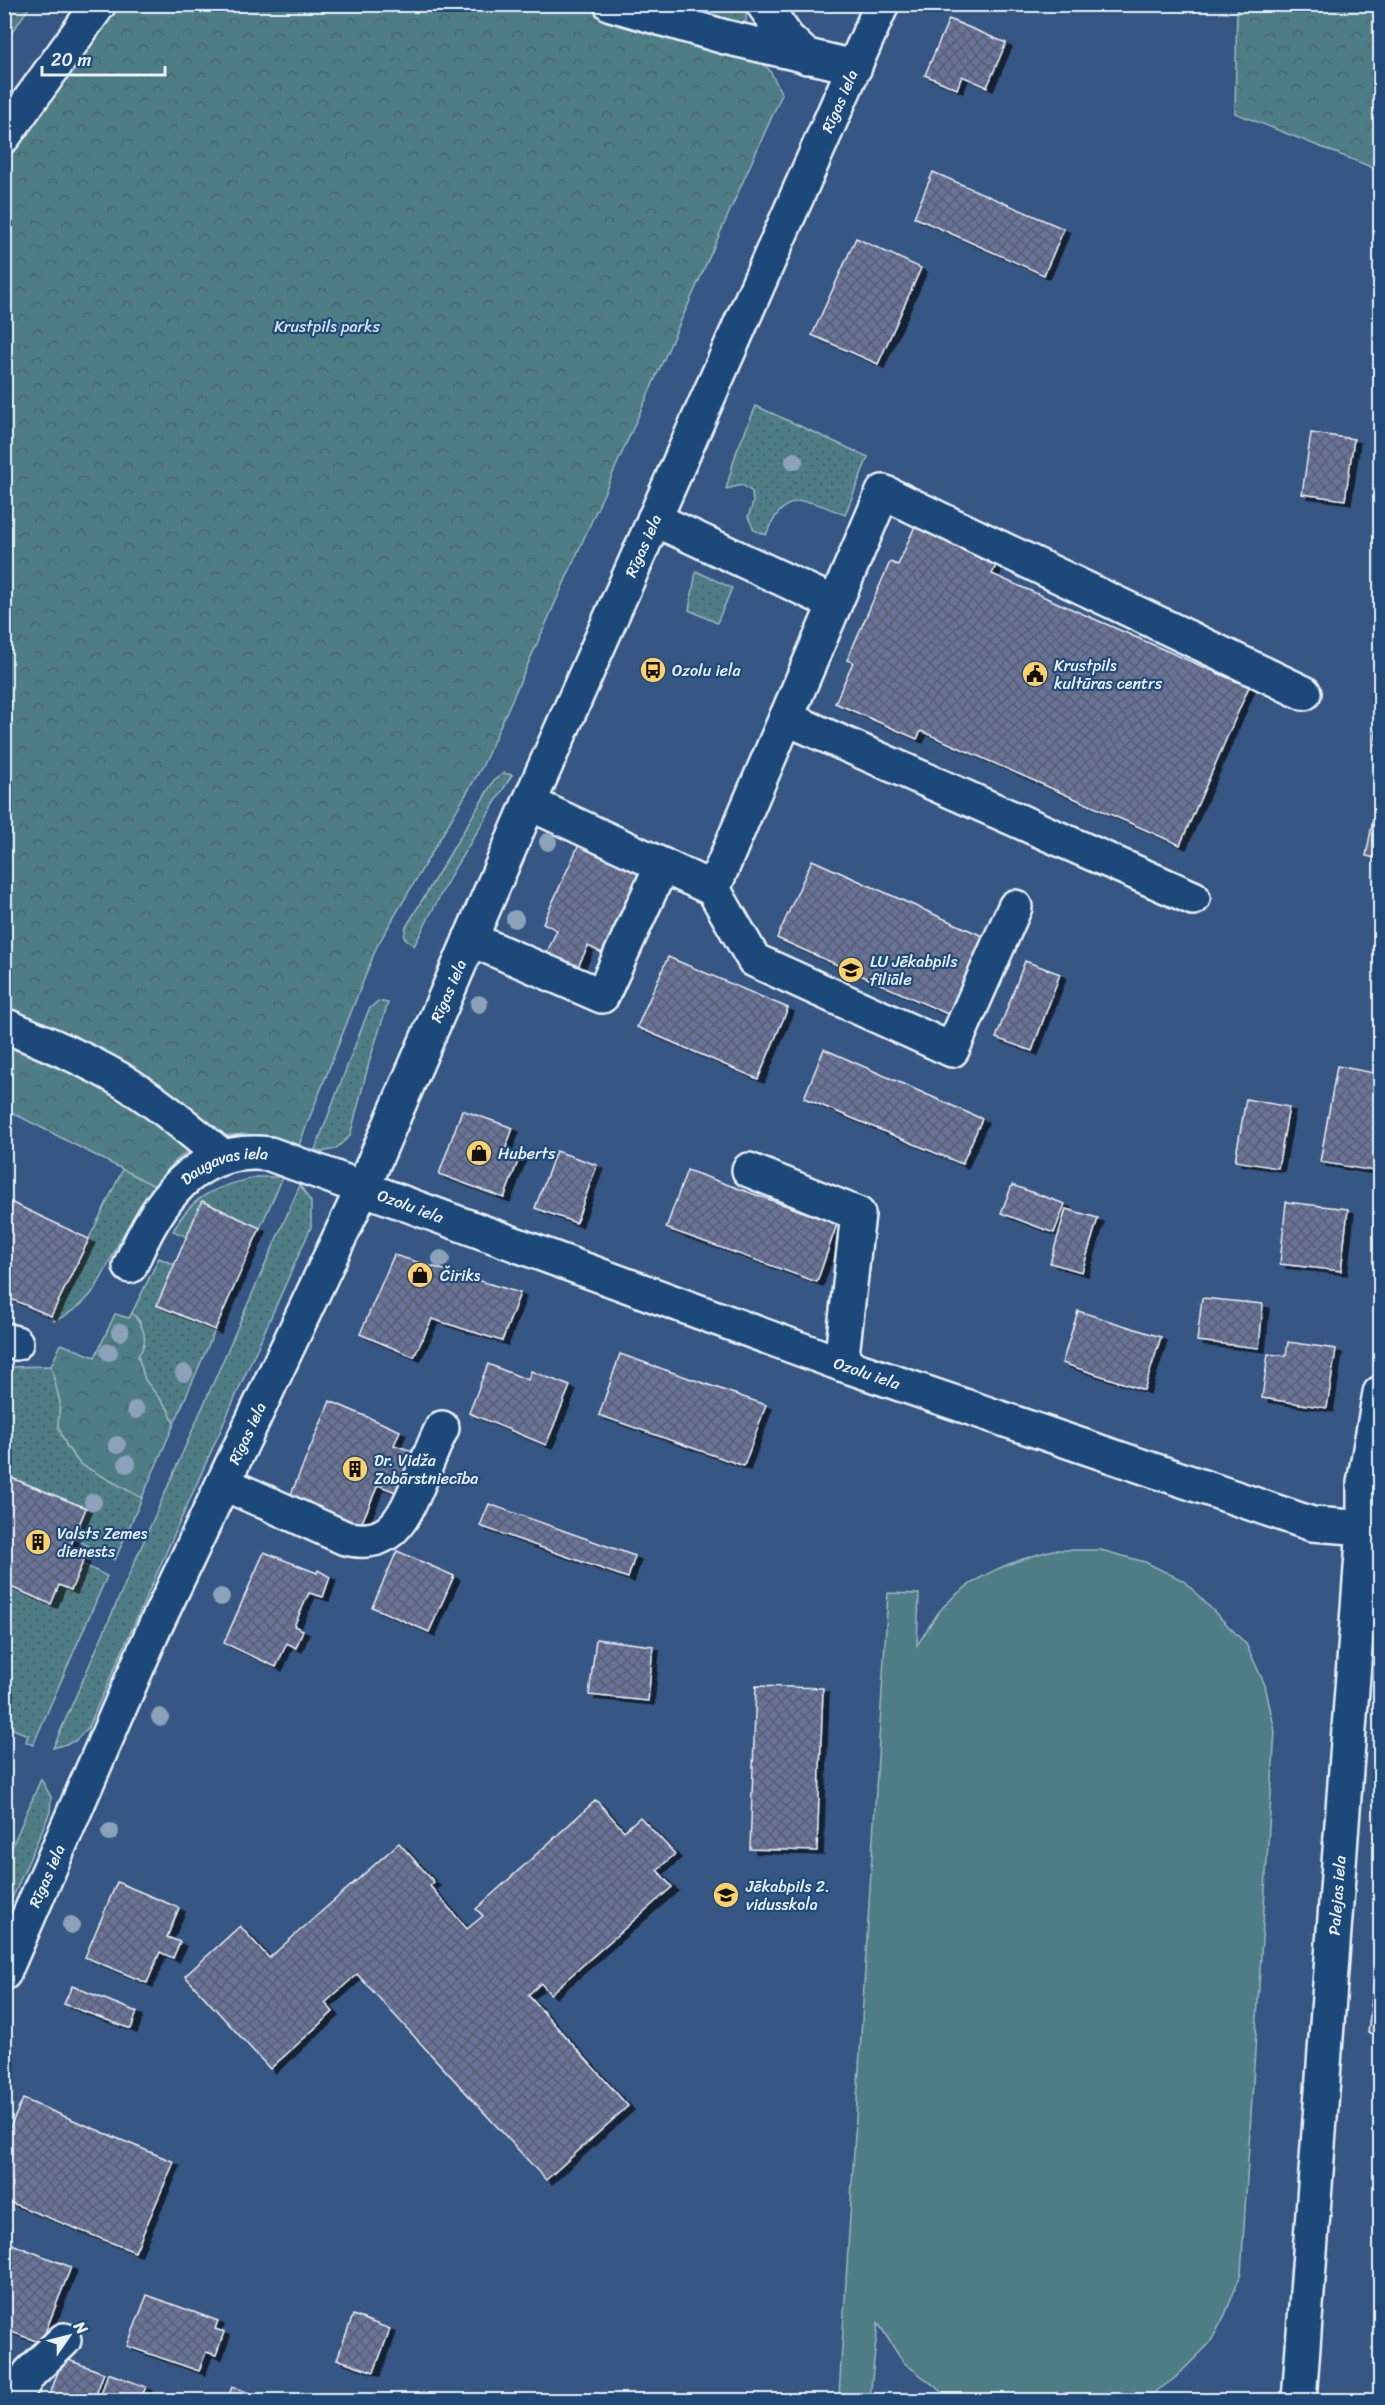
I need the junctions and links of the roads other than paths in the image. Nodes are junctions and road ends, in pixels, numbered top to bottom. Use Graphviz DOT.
graph roads {
  1 [pos="99,4"];
  2 [pos="611,4"];
  3 [pos="763,4"];
  4 [pos="882,4"];
  5 [pos="807,57"];
  6 [pos="855,67"];
  7 [pos="4,136"];
  8 [pos="654,519"];
  9 [pos="834,603"];
  10 [pos="1304,693"];
  11 [pos="786,718"];
  12 [pos="529,803"];
  13 [pos="662,865"];
  14 [pos="712,889"];
  15 [pos="1193,898"];
  16 [pos="1015,907"];
  17 [pos="470,939"];
  18 [pos="4,1025"];
  19 [pos="223,1157"];
  20 [pos="749,1170"];
  21 [pos="362,1190"];
  22 [pos="130,1266"];
  23 [pos="841,1364"];
  24 [pos="1380,1393"];
  25 [pos="442,1428"];
  26 [pos="223,1483"];
  27 [pos="1372,1528"];
  28 [pos="4,1973"];
  29 [pos="64,2340"];
  30 [pos="12,2400"];
  31 [pos="1299,2400"];
  1 -- 7 [label="street"];
  2 -- 5 [label="street"];
  3 -- 5 [label="street"];
  4 -- 6 [label="street, Rīgas iela"];
  5 -- 6 [label="street"];
  6 -- 8 [label="street, Rīgas iela"];
  8 -- 9 [label="street"];
  8 -- 12 [label="street, Rīgas iela"];
  9 -- 10 [label="street"];
  9 -- 11 [label="street"];
  11 -- 14 [label="street"];
  11 -- 15 [label="street"];
  12 -- 13 [label="street"];
  12 -- 17 [label="street, Rīgas iela"];
  13 -- 14 [label="street"];
  13 -- 17 [label="street"];
  14 -- 16 [label="street"];
  17 -- 21 [label="street, Rīgas iela"];
  18 -- 19 [label="street"];
  19 -- 21 [label="street, Daugavas iela"];
  19 -- 22 [label="street, Daugavas iela"];
  20 -- 23 [label="street"];
  21 -- 23 [label="street, Ozolu iela"];
  21 -- 26 [label="street, Rīgas iela"];
  23 -- 27 [label="street, Ozolu iela"];
  24 -- 27 [label="street, Palejas iela"];
  25 -- 26 [label="street"];
  26 -- 28 [label="street, Rīgas iela"];
  27 -- 31 [label="street, Palejas iela"];
  29 -- 30 [label="street"];
}
